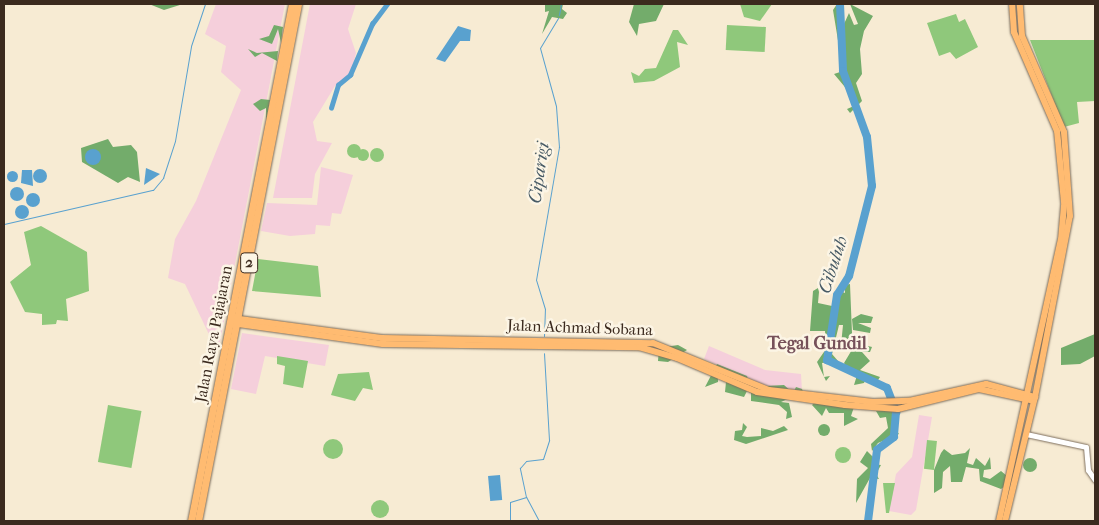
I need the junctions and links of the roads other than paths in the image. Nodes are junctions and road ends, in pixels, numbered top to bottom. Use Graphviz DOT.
graph roads {
  1 [pos="292,4"];
  2 [pos="298,4"];
  3 [pos="1012,4"];
  4 [pos="1020,4"];
  5 [pos="293,13"];
  6 [pos="1061,132"];
  7 [pos="234,321"];
  8 [pos="1031,398"];
  9 [pos="898,405"];
  10 [pos="1026,434"];
  11 [pos="1095,480"];
  12 [pos="191,521"];
  13 [pos="198,521"];
  14 [pos="998,521"];
  15 [pos="1005,521"];
  1 -- 5 [label="highway, Jalan Raya Pajajaran / 2"];
  2 -- 5 [label="highway, Jalan Raya Pajajaran / 2"];
  3 -- 6 [label="main road"];
  4 -- 6 [label="main road"];
  5 -- 7 [label="highway, Jalan Raya Pajajaran / 2"];
  6 -- 8 [label="main road"];
  7 -- 9 [label="main road, Jalan Achmad Sobana"];
  7 -- 12 [label="highway, Jalan Raya Pajajaran / 2"];
  7 -- 13 [label="highway, Jalan Raya Pajajaran / 2"];
  8 -- 9 [label="main road, Jalan Achmad Sobana"];
  8 -- 9 [label="main road, Jalan Achmad Sobana"];
  8 -- 10 [label="main road"];
  8 -- 14 [label="main road"];
  10 -- 11 [label="street"];
  10 -- 15 [label="main road"];
}
